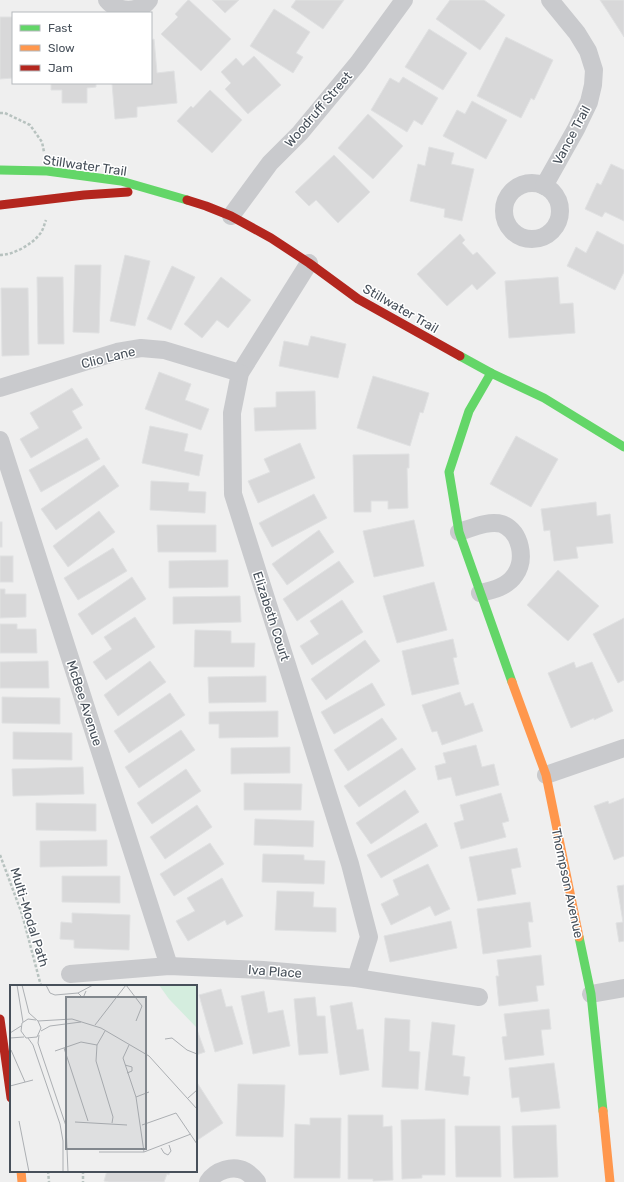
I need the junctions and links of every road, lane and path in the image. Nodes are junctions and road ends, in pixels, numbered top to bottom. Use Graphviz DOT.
graph roads {
  1 [pos="107,0"];
  2 [pos="149,0"];
  3 [pos="404,0"];
  4 [pos="550,0"];
  5 [pos="0,170"];
  6 [pos="544,186"];
  7 [pos="165,193"];
  8 [pos="0,205"];
  9 [pos="231,216"];
  10 [pos="309,263"];
  11 [pos="240,373"];
  12 [pos="491,373"];
  13 [pos="0,388"];
  14 [pos="0,440"];
  15 [pos="624,447"];
  16 [pos="459,532"];
  17 [pos="480,593"];
  18 [pos="624,748"];
  19 [pos="546,775"];
  20 [pos="0,855"];
  21 [pos="169,966"];
  22 [pos="70,974"];
  23 [pos="356,978"];
  24 [pos="41,985"];
  25 [pos="624,988"];
  26 [pos="591,994"];
  27 [pos="479,997"];
  28 [pos="0,1019"];
  29 [pos="10,1091"];
  30 [pos="21,1172"];
  31 [pos="48,1172"];
  32 [pos="82,1172"];
  33 [pos="22,1182"];
  34 [pos="49,1182"];
  35 [pos="83,1182"];
  36 [pos="208,1182"];
  37 [pos="257,1182"];
  38 [pos="610,1182"];
  1 -- 2 [label="street"];
  3 -- 9 [label="street, Woodruff Street"];
  4 -- 6 [label="street, Vance Trail"];
  5 -- 7 [label="street, Stillwater Trail"];
  7 -- 8 [label="street, Stillwater Trail"];
  7 -- 9 [label="street, Stillwater Trail"];
  9 -- 10 [label="street, Stillwater Trail"];
  10 -- 11 [label="street, Elizabeth Court"];
  10 -- 12 [label="street, Stillwater Trail"];
  11 -- 13 [label="street, Clio Lane"];
  11 -- 23 [label="street, Elizabeth Court"];
  12 -- 15 [label="street, Stillwater Trail"];
  12 -- 16 [label="street, Thompson Avenue"];
  14 -- 21 [label="street, McBee Avenue"];
  16 -- 17 [label="street, Thompson Avenue"];
  16 -- 17 [label="street"];
  17 -- 19 [label="street, Thompson Avenue"];
  18 -- 19 [label="street"];
  19 -- 26 [label="street, Thompson Avenue"];
  20 -- 24 [label="path, Multi-Modal Path"];
  21 -- 22 [label="street, Iva Place"];
  21 -- 23 [label="street, Iva Place"];
  23 -- 27 [label="street, Iva Place"];
  25 -- 26 [label="street"];
  26 -- 38 [label="street, Thompson Avenue"];
  28 -- 29 [label="street"];
  30 -- 33 [label="street"];
  31 -- 34 [label="path"];
  32 -- 35 [label="path"];
  36 -- 37 [label="street"];
}
